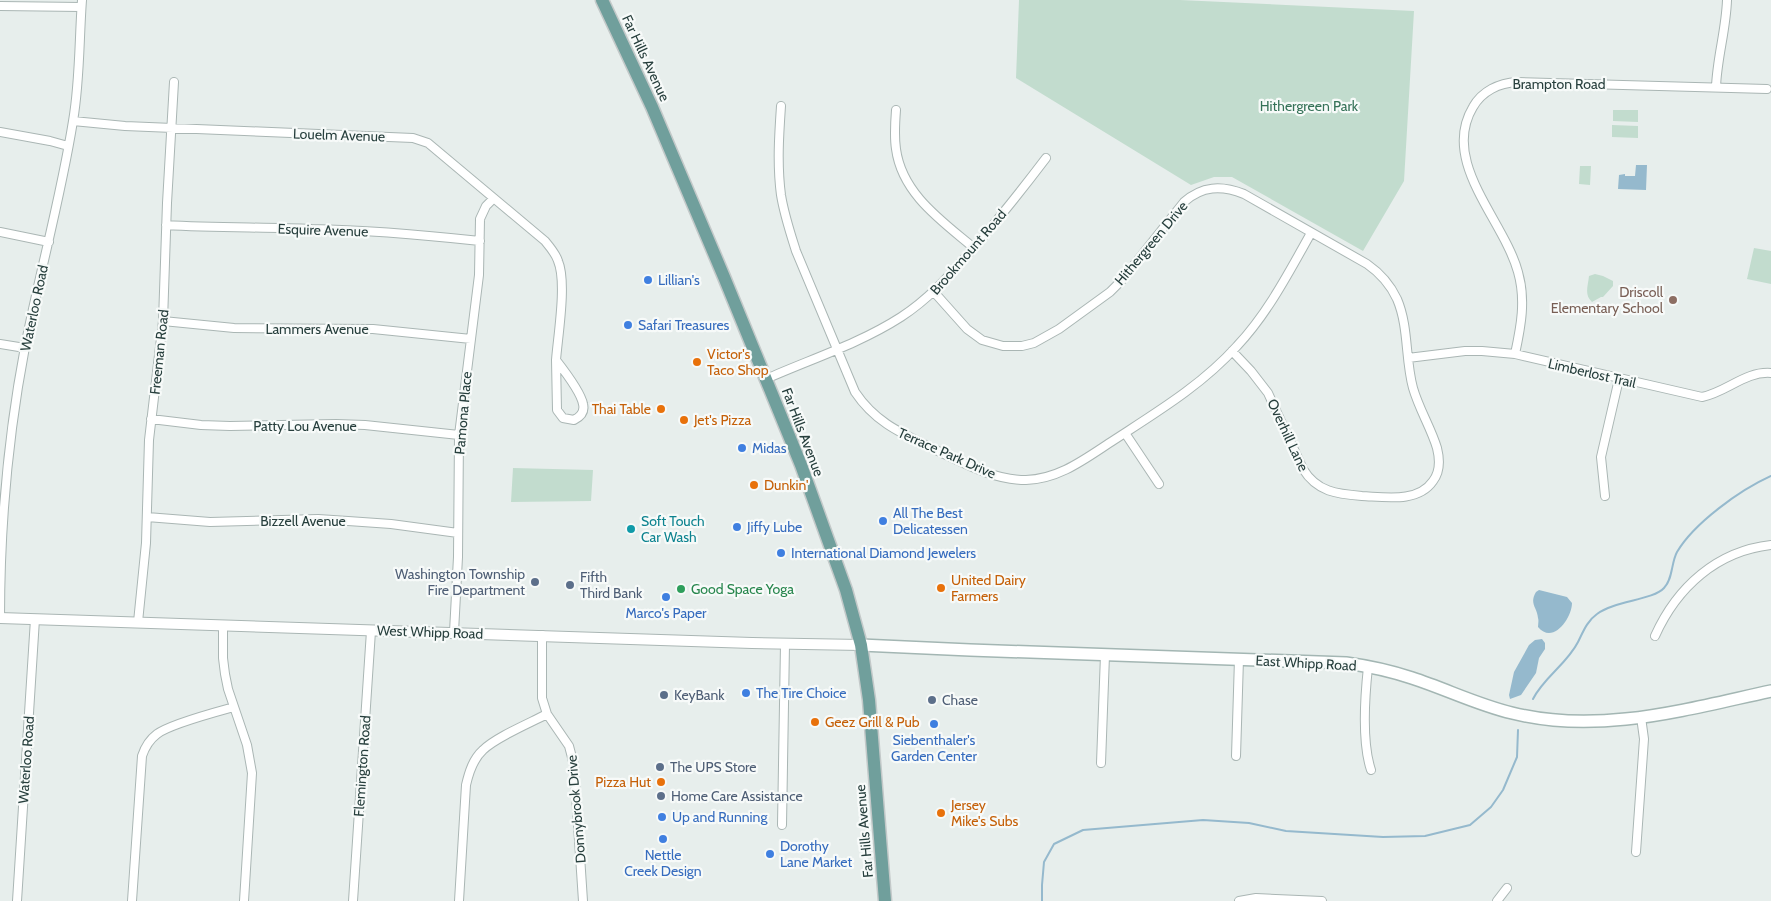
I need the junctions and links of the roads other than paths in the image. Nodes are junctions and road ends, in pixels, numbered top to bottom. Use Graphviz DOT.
graph roads {
  1 [pos="602,0"];
  2 [pos="1727,0"];
  3 [pos="82,4"];
  4 [pos="0,6"];
  5 [pos="174,82"];
  6 [pos="1716,87"];
  7 [pos="1766,89"];
  8 [pos="781,106"];
  9 [pos="896,110"];
  10 [pos="73,121"];
  11 [pos="171,127"];
  12 [pos="0,132"];
  13 [pos="68,146"];
  14 [pos="1046,158"];
  15 [pos="493,198"];
  16 [pos="166,225"];
  17 [pos="0,232"];
  18 [pos="1311,233"];
  19 [pos="480,241"];
  20 [pos="49,242"];
  21 [pos="974,248"];
  22 [pos="934,292"];
  23 [pos="163,321"];
  24 [pos="471,339"];
  25 [pos="0,344"];
  26 [pos="25,348"];
  27 [pos="836,349"];
  28 [pos="1232,351"];
  29 [pos="1515,354"];
  30 [pos="1408,358"];
  31 [pos="556,360"];
  32 [pos="1771,373"];
  33 [pos="766,379"];
  34 [pos="1619,379"];
  35 [pos="151,419"];
  36 [pos="1125,433"];
  37 [pos="459,435"];
  38 [pos="3,476"];
  39 [pos="1159,484"];
  40 [pos="1605,496"];
  41 [pos="147,517"];
  42 [pos="458,533"];
  43 [pos="1771,545"];
  44 [pos="0,618"];
  45 [pos="35,619"];
  46 [pos="138,622"];
  47 [pos="223,625"];
  48 [pos="371,630"];
  49 [pos="454,632"];
  50 [pos="542,635"];
  51 [pos="1655,636"];
  52 [pos="785,644"];
  53 [pos="861,644"];
  54 [pos="1105,655"];
  55 [pos="1239,659"];
  56 [pos="1368,667"];
  57 [pos="1771,691"];
  58 [pos="234,707"];
  59 [pos="547,714"];
  60 [pos="1642,717"];
  61 [pos="1236,756"];
  62 [pos="1102,763"];
  63 [pos="1371,770"];
  64 [pos="782,825"];
  65 [pos="1636,852"];
  66 [pos="1507,888"];
  67 [pos="17,901"];
  68 [pos="132,901"];
  69 [pos="244,901"];
  70 [pos="353,901"];
  71 [pos="459,901"];
  72 [pos="583,901"];
  73 [pos="885,901"];
  74 [pos="1239,901"];
  75 [pos="1322,901"];
  76 [pos="1496,901"];
  1 -- 33 [label="main road, Far Hills Avenue"];
  2 -- 6 [label="street"];
  3 -- 4 [label="street"];
  3 -- 10 [label="street, Waterloo Road"];
  5 -- 11 [label="street, Freeman Road"];
  6 -- 7 [label="street, Brampton Road"];
  6 -- 29 [label="street, Brampton Road"];
  8 -- 27 [label="street, Terrace Park Drive"];
  9 -- 21 [label="street"];
  10 -- 11 [label="street, Louelm Avenue"];
  10 -- 13 [label="street, Waterloo Road"];
  11 -- 15 [label="street, Louelm Avenue"];
  11 -- 16 [label="street, Freeman Road"];
  12 -- 13 [label="street"];
  13 -- 20 [label="street, Waterloo Road"];
  14 -- 21 [label="street, Brookmount Road"];
  15 -- 19 [label="street, Pamona Place"];
  15 -- 31 [label="street, Louelm Avenue"];
  16 -- 19 [label="street, Esquire Avenue"];
  16 -- 23 [label="street, Freeman Road"];
  17 -- 20 [label="street"];
  18 -- 22 [label="street, Hithergreen Drive"];
  18 -- 28 [label="street, Terrace Park Drive"];
  18 -- 30 [label="street, Hithergreen Drive"];
  19 -- 24 [label="street, Pamona Place"];
  20 -- 26 [label="street, Waterloo Road"];
  21 -- 22 [label="street, Brookmount Road"];
  22 -- 27 [label="street, Brookmount Road"];
  23 -- 24 [label="street, Lammers Avenue"];
  23 -- 35 [label="street, Freeman Road"];
  24 -- 37 [label="street, Pamona Place"];
  25 -- 26 [label="street"];
  26 -- 38 [label="street, Waterloo Road"];
  27 -- 33 [label="street, Brookmount Road"];
  27 -- 36 [label="street, Terrace Park Drive"];
  28 -- 30 [label="street, Overhill Lane"];
  28 -- 36 [label="street, Terrace Park Drive"];
  29 -- 30 [label="street, Limberlost Trail"];
  29 -- 34 [label="street, Limberlost Trail"];
  31 -- 31 [label="street"];
  32 -- 34 [label="street, Limberlost Trail"];
  33 -- 53 [label="main road, Far Hills Avenue"];
  34 -- 40 [label="street"];
  35 -- 37 [label="street, Patty Lou Avenue"];
  35 -- 41 [label="street, Freeman Road"];
  36 -- 39 [label="street"];
  37 -- 42 [label="street, Pamona Place"];
  38 -- 44 [label="street, Waterloo Road"];
  41 -- 42 [label="street, Bizzell Avenue"];
  41 -- 46 [label="street, Freeman Road"];
  42 -- 49 [label="street, Pamona Place"];
  43 -- 51 [label="street"];
  44 -- 45 [label="street, West Whipp Road"];
  45 -- 46 [label="street, West Whipp Road"];
  45 -- 67 [label="street, Waterloo Road"];
  46 -- 47 [label="street, West Whipp Road"];
  47 -- 48 [label="street, West Whipp Road"];
  47 -- 58 [label="street"];
  48 -- 49 [label="street, West Whipp Road"];
  48 -- 70 [label="street, Flemington Road"];
  49 -- 50 [label="street, West Whipp Road"];
  50 -- 52 [label="street, West Whipp Road"];
  50 -- 59 [label="street, Donnybrook Drive"];
  52 -- 53 [label="street, West Whipp Road"];
  52 -- 64 [label="street"];
  53 -- 54 [label="main road, East Whipp Road"];
  53 -- 73 [label="main road, Far Hills Avenue"];
  54 -- 55 [label="main road, East Whipp Road"];
  54 -- 62 [label="street"];
  55 -- 56 [label="main road, East Whipp Road"];
  55 -- 61 [label="street"];
  56 -- 60 [label="main road, East Whipp Road"];
  56 -- 63 [label="street"];
  57 -- 60 [label="main road, East Whipp Road"];
  58 -- 68 [label="street"];
  58 -- 69 [label="street"];
  59 -- 71 [label="street"];
  59 -- 72 [label="street, Donnybrook Drive"];
  60 -- 65 [label="street"];
  66 -- 76 [label="street"];
  74 -- 75 [label="street"];
}
